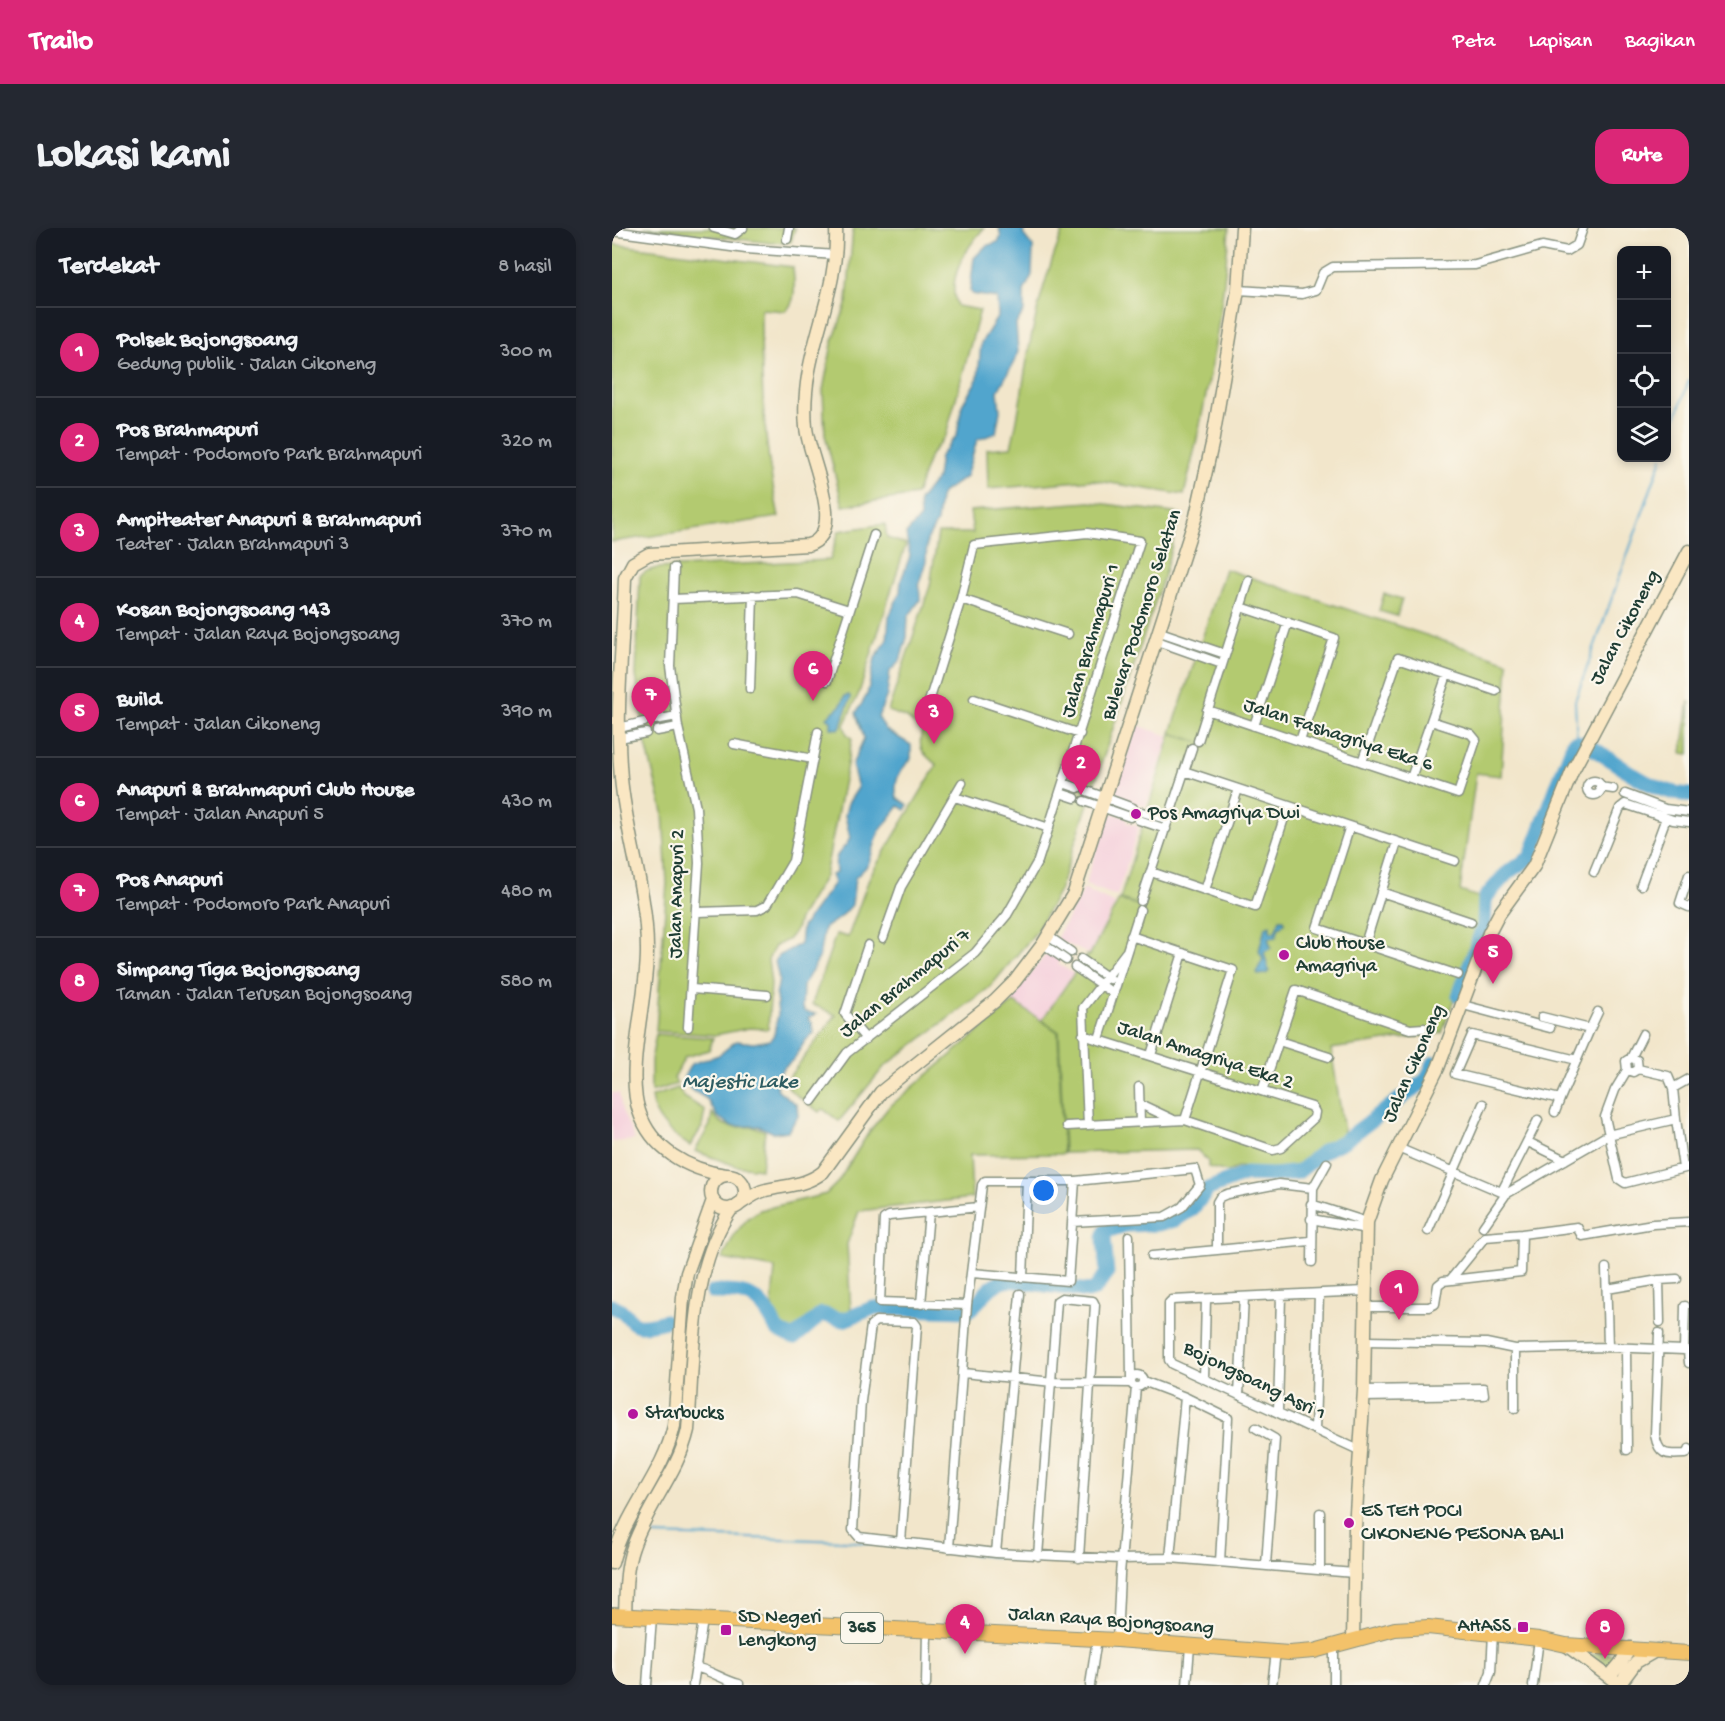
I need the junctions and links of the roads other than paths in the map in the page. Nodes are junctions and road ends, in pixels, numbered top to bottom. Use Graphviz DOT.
graph roads {
  1 [pos="714,228"];
  2 [pos="789,228"];
  3 [pos="836,228"];
  4 [pos="1242,228"];
  5 [pos="1583,228"];
  6 [pos="612,231"];
  7 [pos="741,231"];
  8 [pos="787,239"];
  9 [pos="836,255"];
  10 [pos="1238,290"];
  11 [pos="874,535"];
  12 [pos="1687,559"];
  13 [pos="674,568"];
  14 [pos="1249,580"];
  15 [pos="753,595"];
  16 [pos="673,599"];
  17 [pos="961,599"];
  18 [pos="1241,607"];
  19 [pos="849,610"];
  20 [pos="1288,622"];
  21 [pos="1068,634"];
  22 [pos="1158,636"];
  23 [pos="1225,654"];
  24 [pos="1222,664"];
  25 [pos="1447,675"];
  26 [pos="827,681"];
  27 [pos="750,688"];
  28 [pos="1496,691"];
  29 [pos="974,699"];
  30 [pos="1207,710"];
  31 [pos="677,716"];
  32 [pos="655,720"];
  33 [pos="923,721"];
  34 [pos="1431,721"];
  35 [pos="644,722"];
  36 [pos="1254,726"];
  37 [pos="678,727"];
  38 [pos="657,731"];
  39 [pos="818,732"];
  40 [pos="619,733"];
  41 [pos="646,733"];
  42 [pos="1080,734"];
  43 [pos="1300,741"];
  44 [pos="734,744"];
  45 [pos="813,759"];
  46 [pos="1362,762"];
  47 [pos="1184,771"];
  48 [pos="1412,778"];
  49 [pos="1569,778"];
  50 [pos="962,783"];
  51 [pos="1063,783"];
  52 [pos="1238,789"];
  53 [pos="1613,789"];
  54 [pos="1060,793"];
  55 [pos="1625,794"];
  56 [pos="955,797"];
  57 [pos="1075,798"];
  58 [pos="1084,801"];
  59 [pos="1103,802"];
  60 [pos="1288,806"];
  61 [pos="1131,812"];
  62 [pos="1689,812"];
  63 [pos="1141,816"];
  64 [pos="1666,818"];
  65 [pos="1689,822"];
  66 [pos="1167,825"];
  67 [pos="1350,826"];
  68 [pos="1049,828"];
  69 [pos="1397,842"];
  70 [pos="1455,861"];
  71 [pos="1151,872"];
  72 [pos="1594,872"];
  73 [pos="1689,876"];
  74 [pos="1641,885"];
  75 [pos="1204,890"];
  76 [pos="1381,892"];
  77 [pos="1689,907"];
  78 [pos="698,912"];
  79 [pos="1471,922"];
  80 [pos="1131,936"];
  81 [pos="883,938"];
  82 [pos="1046,940"];
  83 [pos="1365,944"];
  84 [pos="868,945"];
  85 [pos="1126,952"];
  86 [pos="1183,953"];
  87 [pos="1068,956"];
  88 [pos="1081,959"];
  89 [pos="1075,967"];
  90 [pos="1458,975"];
  91 [pos="1107,977"];
  92 [pos="1116,983"];
  93 [pos="1101,985"];
  94 [pos="692,989"];
  95 [pos="1113,993"];
  96 [pos="767,995"];
  97 [pos="1463,1005"];
  98 [pos="1598,1012"];
  99 [pos="1542,1017"];
  100 [pos="688,1027"];
  101 [pos="1424,1028"];
  102 [pos="1550,1028"];
  103 [pos="1590,1029"];
  104 [pos="1643,1034"];
  105 [pos="1083,1035"];
  106 [pos="866,1039"];
  107 [pos="1099,1039"];
  108 [pos="1279,1041"];
  109 [pos="1151,1055"];
  110 [pos="1329,1057"];
  111 [pos="1631,1058"];
  112 [pos="1577,1060"];
  113 [pos="1438,1068"];
  114 [pos="1638,1069"];
  115 [pos="1627,1070"];
  116 [pos="1199,1071"];
  117 [pos="1455,1074"];
  118 [pos="1689,1079"];
  119 [pos="1139,1087"];
  120 [pos="1673,1088"];
  121 [pos="1262,1092"];
  122 [pos="1560,1100"];
  123 [pos="812,1101"];
  124 [pos="1140,1104"];
  125 [pos="1483,1104"];
  126 [pos="1555,1112"];
  127 [pos="1676,1119"];
  128 [pos="1180,1120"];
  129 [pos="1538,1120"];
  130 [pos="1140,1123"];
  131 [pos="1088,1125"];
  132 [pos="1066,1126"];
  133 [pos="1608,1135"];
  134 [pos="1528,1142"];
  135 [pos="1398,1148"];
  136 [pos="1565,1160"];
  137 [pos="1327,1163"];
  138 [pos="1686,1168"];
  139 [pos="698,1169"];
  140 [pos="1455,1170"];
  141 [pos="731,1176"];
  142 [pos="1027,1181"];
  143 [pos="1075,1181"];
  144 [pos="1313,1188"];
  145 [pos="765,1190"];
  146 [pos="1504,1192"];
  147 [pos="712,1198"];
  148 [pos="1311,1204"];
  149 [pos="735,1207"];
  150 [pos="980,1207"];
  151 [pos="929,1212"];
  152 [pos="1311,1219"];
  153 [pos="1072,1222"];
  154 [pos="1689,1222"];
  155 [pos="1367,1225"];
  156 [pos="705,1227"];
  157 [pos="1483,1227"];
  158 [pos="1428,1231"];
  159 [pos="718,1233"];
  160 [pos="1522,1234"];
  161 [pos="1129,1236"];
  162 [pos="1310,1241"];
  163 [pos="1217,1250"];
  164 [pos="1152,1256"];
  165 [pos="1312,1262"];
  166 [pos="1606,1268"];
  167 [pos="972,1273"];
  168 [pos="1023,1277"];
  169 [pos="1451,1279"];
  170 [pos="1677,1279"];
  171 [pos="1659,1280"];
  172 [pos="1606,1289"];
  173 [pos="1366,1291"];
  174 [pos="1020,1294"];
  175 [pos="1319,1294"];
  176 [pos="1281,1296"];
  177 [pos="1244,1297"];
  178 [pos="1206,1299"];
  179 [pos="921,1304"];
  180 [pos="1685,1306"];
  181 [pos="1365,1307"];
  182 [pos="968,1309"];
  183 [pos="1660,1322"];
  184 [pos="681,1329"];
  185 [pos="696,1331"];
  186 [pos="1659,1333"];
  187 [pos="1365,1341"];
  188 [pos="1608,1347"];
  189 [pos="1515,1349"];
  190 [pos="1626,1349"];
  191 [pos="1684,1350"];
  192 [pos="1659,1351"];
  193 [pos="1689,1363"];
  194 [pos="963,1372"];
  195 [pos="1012,1379"];
  196 [pos="1204,1379"];
  197 [pos="1053,1382"];
  198 [pos="1135,1382"];
  199 [pos="1092,1383"];
  200 [pos="1363,1393"];
  201 [pos="1239,1395"];
  202 [pos="1185,1396"];
  203 [pos="1515,1408"];
  204 [pos="1278,1412"];
  205 [pos="1256,1428"];
  206 [pos="1315,1430"];
  207 [pos="1689,1449"];
  208 [pos="1627,1450"];
  209 [pos="1361,1451"];
  210 [pos="1320,1513"];
  211 [pos="901,1542"];
  212 [pos="949,1548"];
  213 [pos="996,1553"];
  214 [pos="630,1556"];
  215 [pos="1038,1556"];
  216 [pos="613,1558"];
  217 [pos="1079,1558"];
  218 [pos="1170,1558"];
  219 [pos="1121,1559"];
  220 [pos="1220,1562"];
  221 [pos="1266,1565"];
  222 [pos="1320,1569"];
  223 [pos="1354,1572"];
  224 [pos="619,1616"];
  225 [pos="652,1617"];
  226 [pos="703,1620"];
  227 [pos="927,1631"];
  228 [pos="1493,1633"];
  229 [pos="1097,1639"];
  230 [pos="1539,1639"];
  231 [pos="1115,1640"];
  232 [pos="1353,1641"];
  233 [pos="1190,1646"];
  234 [pos="1334,1646"];
  235 [pos="1566,1646"];
  236 [pos="1630,1648"];
  237 [pos="1657,1650"];
  238 [pos="1276,1652"];
  239 [pos="1689,1653"];
  240 [pos="695,1667"];
  241 [pos="1609,1677"];
  242 [pos="739,1684"];
  243 [pos="646,1685"];
  244 [pos="693,1685"];
  245 [pos="926,1685"];
  246 [pos="1090,1685"];
  247 [pos="1187,1685"];
  248 [pos="1272,1685"];
  249 [pos="1335,1685"];
  250 [pos="1486,1685"];
  251 [pos="1533,1685"];
  252 [pos="1619,1685"];
  1 -- 7 [label="street"];
  2 -- 8 [label="street"];
  3 -- 9 [label="street"];
  4 -- 10 [label="street, Bulevar Podomoro Selatan"];
  5 -- 10 [label="street"];
  6 -- 9 [label="street"];
  9 -- 40 [label="street"];
  10 -- 22 [label="street, Bulevar Podomoro Selatan"];
  11 -- 19 [label="street"];
  12 -- 49 [label="street, Jalan Cikoneng"];
  13 -- 16 [label="street, Jalan Anapuri 2"];
  14 -- 18 [label="street"];
  15 -- 16 [label="street"];
  15 -- 19 [label="street"];
  15 -- 27 [label="street"];
  16 -- 31 [label="street, Jalan Anapuri 2"];
  17 -- 21 [label="street"];
  17 -- 33 [label="street"];
  17 -- 42 [label="street, Jalan Brahmapuri 1"];
  18 -- 20 [label="street"];
  18 -- 23 [label="street"];
  19 -- 26 [label="street"];
  20 -- 36 [label="street"];
  20 -- 43 [label="street"];
  22 -- 23 [label="street"];
  22 -- 24 [label="street"];
  22 -- 59 [label="street, Bulevar Podomoro Selatan"];
  23 -- 24 [label="street"];
  24 -- 30 [label="street"];
  25 -- 28 [label="street"];
  25 -- 34 [label="street"];
  25 -- 46 [label="street"];
  29 -- 42 [label="street"];
  30 -- 36 [label="street, Jalan Fashagriya Eka 6"];
  30 -- 47 [label="street"];
  31 -- 32 [label="street"];
  31 -- 37 [label="street, Jalan Anapuri 2"];
  34 -- 48 [label="street"];
  34 -- 48 [label="street, Jalan Fashagriya Eka 6"];
  35 -- 40 [label="street"];
  36 -- 43 [label="street, Jalan Fashagriya Eka 6"];
  37 -- 38 [label="street"];
  37 -- 78 [label="street, Jalan Anapuri 2"];
  39 -- 45 [label="street"];
  40 -- 41 [label="street"];
  40 -- 139 [label="street"];
  42 -- 51 [label="street, Jalan Brahmapuri 1"];
  43 -- 46 [label="street, Jalan Fashagriya Eka 6"];
  44 -- 45 [label="street"];
  45 -- 78 [label="street"];
  46 -- 48 [label="street, Jalan Fashagriya Eka 6"];
  47 -- 52 [label="street"];
  47 -- 66 [label="street"];
  49 -- 53 [label="street"];
  49 -- 97 [label="street, Jalan Cikoneng"];
  50 -- 56 [label="street"];
  51 -- 54 [label="street, Jalan Brahmapuri 1"];
  51 -- 59 [label="street"];
  52 -- 60 [label="street"];
  52 -- 75 [label="street"];
  54 -- 57 [label="street"];
  54 -- 68 [label="street, Jalan Brahmapuri 7"];
  55 -- 62 [label="street"];
  56 -- 68 [label="street"];
  56 -- 81 [label="street"];
  58 -- 59 [label="street"];
  59 -- 61 [label="street"];
  59 -- 82 [label="street, Bulevar Podomoro Selatan"];
  60 -- 67 [label="street"];
  60 -- 75 [label="street"];
  63 -- 66 [label="street"];
  64 -- 65 [label="street"];
  64 -- 72 [label="street"];
  64 -- 74 [label="street"];
  66 -- 71 [label="street"];
  67 -- 69 [label="street"];
  67 -- 83 [label="street"];
  68 -- 106 [label="street, Jalan Brahmapuri 7"];
  69 -- 70 [label="street"];
  69 -- 76 [label="street"];
  71 -- 75 [label="street"];
  71 -- 80 [label="street"];
  73 -- 77 [label="street"];
  76 -- 79 [label="street"];
  76 -- 83 [label="street"];
  78 -- 94 [label="street, Jalan Anapuri 2"];
  80 -- 85 [label="street"];
  80 -- 86 [label="street"];
  82 -- 87 [label="street"];
  82 -- 145 [label="street, Bulevar Podomoro Selatan"];
  83 -- 90 [label="street"];
  84 -- 106 [label="street"];
  85 -- 91 [label="street"];
  85 -- 92 [label="street"];
  86 -- 109 [label="street"];
  86 -- 116 [label="street"];
  88 -- 91 [label="street"];
  89 -- 93 [label="street"];
  91 -- 92 [label="street"];
  91 -- 93 [label="street"];
  92 -- 95 [label="street"];
  93 -- 95 [label="street"];
  93 -- 105 [label="street"];
  94 -- 96 [label="street"];
  94 -- 100 [label="street, Jalan Anapuri 2"];
  95 -- 107 [label="street"];
  97 -- 102 [label="street"];
  97 -- 113 [label="street, Jalan Cikoneng"];
  98 -- 103 [label="street"];
  99 -- 103 [label="street"];
  101 -- 108 [label="street"];
  103 -- 112 [label="street"];
  104 -- 111 [label="street"];
  105 -- 107 [label="street, Jalan Amagriya Eka 2"];
  105 -- 131 [label="street"];
  106 -- 123 [label="street, Jalan Brahmapuri 7"];
  107 -- 109 [label="street, Jalan Amagriya Eka 2"];
  108 -- 110 [label="street"];
  108 -- 121 [label="street"];
  109 -- 116 [label="street, Jalan Amagriya Eka 2"];
  111 -- 114 [label="street"];
  111 -- 115 [label="street"];
  112 -- 117 [label="street"];
  112 -- 122 [label="street"];
  113 -- 117 [label="street"];
  113 -- 135 [label="street, Jalan Cikoneng"];
  114 -- 115 [label="street"];
  114 -- 120 [label="street"];
  115 -- 133 [label="street"];
  116 -- 121 [label="street, Jalan Amagriya Eka 2"];
  116 -- 128 [label="street"];
  117 -- 122 [label="street"];
  118 -- 120 [label="street"];
  119 -- 124 [label="street"];
  120 -- 127 [label="street"];
  121 -- 128 [label="street, Jalan Amagriya Eka 2"];
  122 -- 126 [label="street"];
  124 -- 128 [label="street"];
  124 -- 130 [label="street"];
  125 -- 140 [label="street"];
  127 -- 133 [label="street"];
  127 -- 138 [label="street"];
  128 -- 130 [label="street"];
  129 -- 134 [label="street"];
  130 -- 131 [label="street"];
  131 -- 132 [label="street"];
  133 -- 136 [label="street"];
  133 -- 138 [label="street"];
  134 -- 136 [label="street"];
  134 -- 146 [label="street"];
  135 -- 140 [label="street"];
  135 -- 155 [label="street, Jalan Cikoneng"];
  136 -- 146 [label="street"];
  137 -- 144 [label="street"];
  139 -- 141 [label="street"];
  139 -- 147 [label="street"];
  140 -- 146 [label="street"];
  140 -- 158 [label="street"];
  141 -- 145 [label="street"];
  141 -- 147 [label="street"];
  141 -- 149 [label="street"];
  142 -- 143 [label="street"];
  142 -- 150 [label="street"];
  142 -- 168 [label="street"];
  143 -- 153 [label="street"];
  143 -- 153 [label="street"];
  144 -- 148 [label="street"];
  144 -- 163 [label="street"];
  145 -- 149 [label="street, Bulevar Podomoro Selatan"];
  146 -- 157 [label="street"];
  147 -- 149 [label="street"];
  147 -- 156 [label="street"];
  148 -- 152 [label="street"];
  148 -- 155 [label="street"];
  149 -- 159 [label="street"];
  150 -- 151 [label="street"];
  150 -- 167 [label="street"];
  151 -- 179 [label="street"];
  151 -- 179 [label="street"];
  152 -- 155 [label="street"];
  152 -- 162 [label="street"];
  153 -- 168 [label="street"];
  154 -- 160 [label="street"];
  155 -- 173 [label="street, Jalan Cikoneng"];
  156 -- 159 [label="street"];
  156 -- 184 [label="street"];
  159 -- 185 [label="street"];
  160 -- 169 [label="street"];
  160 -- 169 [label="street"];
  161 -- 198 [label="street"];
  162 -- 163 [label="street"];
  162 -- 165 [label="street"];
  163 -- 164 [label="street"];
  166 -- 172 [label="street"];
  167 -- 168 [label="street"];
  167 -- 182 [label="street"];
  169 -- 181 [label="street"];
  170 -- 171 [label="street"];
  171 -- 172 [label="street"];
  171 -- 183 [label="street"];
  172 -- 188 [label="street"];
  173 -- 175 [label="street, Bojongsoang Asri 1"];
  173 -- 181 [label="street, Jalan Cikoneng"];
  174 -- 195 [label="street"];
  175 -- 176 [label="street, Bojongsoang Asri 1"];
  175 -- 206 [label="street"];
  176 -- 177 [label="street, Bojongsoang Asri 1"];
  176 -- 204 [label="street"];
  177 -- 178 [label="street, Bojongsoang Asri 1"];
  177 -- 201 [label="street"];
  178 -- 196 [label="street"];
  178 -- 196 [label="street, Bojongsoang Asri 1"];
  179 -- 182 [label="street"];
  180 -- 191 [label="street"];
  181 -- 187 [label="street, Jalan Cikoneng"];
  182 -- 194 [label="street"];
  184 -- 185 [label="street"];
  184 -- 216 [label="street"];
  185 -- 214 [label="street"];
  186 -- 192 [label="street"];
  187 -- 189 [label="street"];
  187 -- 200 [label="street, Jalan Cikoneng"];
  188 -- 189 [label="street"];
  188 -- 190 [label="street"];
  189 -- 203 [label="street"];
  190 -- 192 [label="street"];
  190 -- 208 [label="street"];
  191 -- 192 [label="street"];
  191 -- 193 [label="street"];
  192 -- 207 [label="street"];
  194 -- 195 [label="street"];
  194 -- 212 [label="street"];
  195 -- 197 [label="street"];
  195 -- 213 [label="street"];
  196 -- 201 [label="street, Bojongsoang Asri 1"];
  197 -- 199 [label="street"];
  197 -- 199 [label="street"];
  197 -- 215 [label="street"];
  198 -- 199 [label="street"];
  198 -- 202 [label="street"];
  198 -- 219 [label="street"];
  199 -- 217 [label="street"];
  200 -- 200 [label="street"];
  200 -- 209 [label="street, Jalan Cikoneng"];
  201 -- 204 [label="street, Bojongsoang Asri 1"];
  202 -- 218 [label="street"];
  202 -- 220 [label="street"];
  204 -- 206 [label="street, Bojongsoang Asri 1"];
  205 -- 221 [label="street"];
  206 -- 209 [label="street, Bojongsoang Asri 1"];
  209 -- 223 [label="street, Jalan Cikoneng"];
  210 -- 222 [label="street"];
  211 -- 211 [label="street"];
  211 -- 212 [label="street"];
  212 -- 213 [label="street"];
  213 -- 215 [label="street"];
  214 -- 216 [label="street"];
  214 -- 224 [label="street"];
  215 -- 217 [label="street"];
  217 -- 219 [label="street"];
  218 -- 219 [label="street"];
  218 -- 220 [label="street"];
  219 -- 231 [label="street"];
  220 -- 221 [label="street"];
  221 -- 222 [label="street"];
  222 -- 223 [label="street"];
  223 -- 232 [label="street, Jalan Cikoneng"];
  224 -- 225 [label="main road, Jalan Raya Bojongsoang / 365"];
  225 -- 226 [label="main road, Jalan Raya Bojongsoang / 365"];
  225 -- 243 [label="street"];
  226 -- 227 [label="main road, Jalan Raya Bojongsoang / 365"];
  226 -- 240 [label="street"];
  227 -- 229 [label="main road, Jalan Raya Bojongsoang / 365"];
  227 -- 245 [label="street"];
  228 -- 230 [label="main road, Jalan Raya Bojongsoang / 365"];
  228 -- 232 [label="main road, Jalan Raya Bojongsoang / 365"];
  228 -- 250 [label="street"];
  229 -- 231 [label="main road, Jalan Raya Bojongsoang / 365"];
  229 -- 246 [label="street"];
  230 -- 235 [label="main road, Jalan Raya Bojongsoang / 365"];
  230 -- 251 [label="street"];
  231 -- 233 [label="main road, Jalan Raya Bojongsoang / 365"];
  232 -- 234 [label="main road, Jalan Raya Bojongsoang / 365"];
  233 -- 238 [label="main road, Jalan Raya Bojongsoang / 365"];
  233 -- 247 [label="street"];
  234 -- 238 [label="main road, Jalan Raya Bojongsoang / 365"];
  234 -- 249 [label="street"];
  235 -- 236 [label="main road, 365"];
  235 -- 241 [label="street"];
  236 -- 237 [label="main road, 365"];
  236 -- 241 [label="street"];
  237 -- 239 [label="main road, 365"];
  237 -- 252 [label="street"];
  238 -- 248 [label="street"];
  240 -- 242 [label="street"];
  240 -- 244 [label="street"];
  241 -- 252 [label="street"];
}
